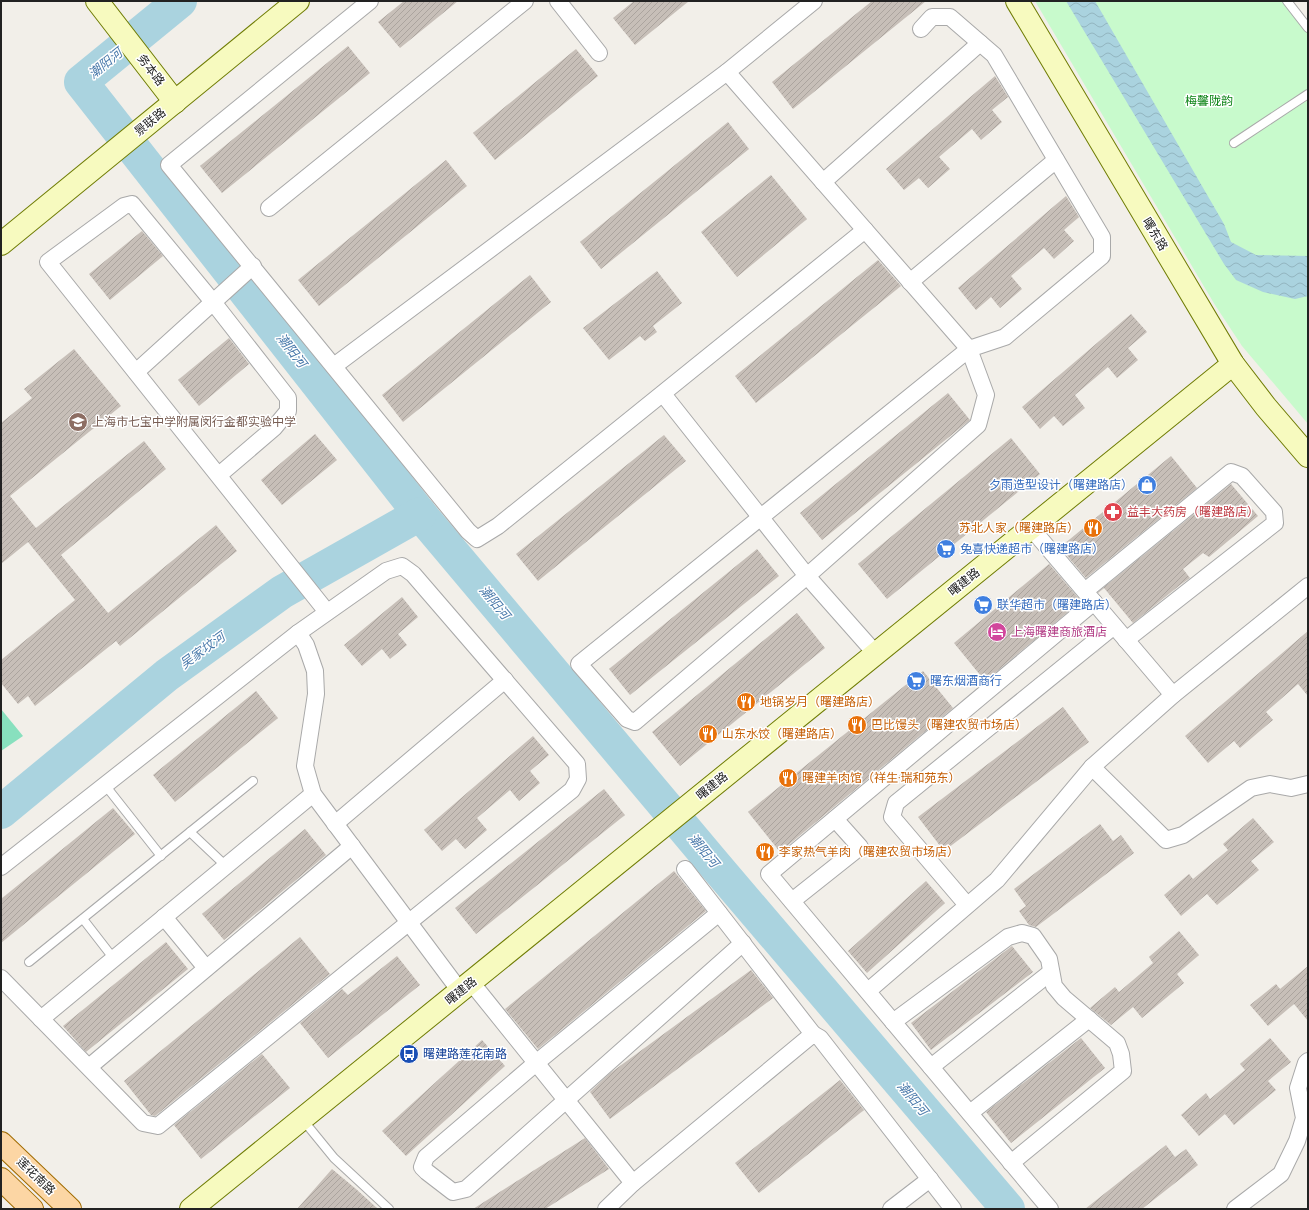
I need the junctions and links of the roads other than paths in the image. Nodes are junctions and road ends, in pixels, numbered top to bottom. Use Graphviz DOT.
graph roads {
  1 [pos="97,1"];
  2 [pos="298,1"];
  3 [pos="370,1"];
  4 [pos="525,1"];
  5 [pos="558,1"];
  6 [pos="814,1"];
  7 [pos="1017,1"];
  8 [pos="1287,1"];
  9 [pos="1308,28"];
  10 [pos="921,29"];
  11 [pos="980,43"];
  12 [pos="599,53"];
  13 [pos="727,72"];
  14 [pos="1308,94"];
  15 [pos="175,102"];
  16 [pos="1234,144"];
  17 [pos="1056,160"];
  18 [pos="823,182"];
  19 [pos="269,208"];
  20 [pos="865,230"];
  21 [pos="1,244"];
  22 [pos="253,266"];
  23 [pos="910,282"];
  24 [pos="216,300"];
  25 [pos="969,349"];
  26 [pos="1233,364"];
  27 [pos="334,366"];
  28 [pos="136,372"];
  29 [pos="663,394"];
  30 [pos="1308,456"];
  31 [pos="219,475"];
  32 [pos="761,518"];
  33 [pos="1031,528"];
  34 [pos="807,576"];
  35 [pos="1308,586"];
  36 [pos="1089,597"];
  37 [pos="327,612"];
  38 [pos="1114,626"];
  39 [pos="298,633"];
  40 [pos="1126,640"];
  41 [pos="876,654"];
  42 [pos="504,680"];
  43 [pos="1173,695"];
  44 [pos="1092,767"];
  45 [pos="253,781"];
  46 [pos="1308,784"];
  47 [pos="105,785"];
  48 [pos="313,794"];
  49 [pos="835,819"];
  50 [pos="336,824"];
  51 [pos="190,832"];
  52 [pos="352,846"];
  53 [pos="161,856"];
  54 [pos="226,866"];
  55 [pos="1,867"];
  56 [pos="685,870"];
  57 [pos="792,901"];
  58 [pos="967,906"];
  59 [pos="719,913"];
  60 [pos="164,917"];
  61 [pos="83,919"];
  62 [pos="408,922"];
  63 [pos="743,943"];
  64 [pos="114,959"];
  65 [pos="29,962"];
  66 [pos="206,968"];
  67 [pos="1051,972"];
  68 [pos="1,978"];
  69 [pos="465,987"];
  70 [pos="868,991"];
  71 [pos="41,1019"];
  72 [pos="1089,1019"];
  73 [pos="893,1022"];
  74 [pos="813,1034"];
  75 [pos="1308,1061"];
  76 [pos="536,1063"];
  77 [pos="88,1067"];
  78 [pos="931,1067"];
  79 [pos="566,1100"];
  80 [pos="970,1114"];
  81 [pos="302,1119"];
  82 [pos="1,1143"];
  83 [pos="1011,1163"];
  84 [pos="1,1179"];
  85 [pos="930,1179"];
  86 [pos="633,1182"];
  87 [pos="32,1209"];
  88 [pos="70,1209"];
  89 [pos="191,1209"];
  90 [pos="389,1209"];
  91 [pos="606,1209"];
  92 [pos="891,1209"];
  93 [pos="953,1209"];
  94 [pos="1050,1209"];
  95 [pos="1235,1209"];
  1 -- 15 [label="street, 务本路"];
  2 -- 15 [label="street, 景联路"];
  3 -- 22 [label="street"];
  4 -- 19 [label="street"];
  5 -- 12 [label="street"];
  6 -- 13 [label="street"];
  7 -- 26 [label="street, 曙东路"];
  8 -- 9 [label="lane"];
  10 -- 11 [label="street"];
  11 -- 17 [label="street"];
  11 -- 18 [label="street"];
  13 -- 18 [label="street"];
  13 -- 27 [label="street"];
  14 -- 16 [label="lane"];
  15 -- 21 [label="street, 景联路"];
  17 -- 23 [label="street"];
  17 -- 25 [label="street"];
  18 -- 20 [label="street"];
  20 -- 23 [label="street"];
  20 -- 29 [label="street"];
  22 -- 24 [label="street"];
  22 -- 27 [label="street"];
  23 -- 25 [label="street"];
  24 -- 28 [label="street"];
  24 -- 28 [label="street"];
  24 -- 31 [label="street"];
  25 -- 32 [label="street"];
  25 -- 34 [label="street"];
  26 -- 30 [label="street, 曙东路"];
  26 -- 33 [label="street, 曙建路"];
  27 -- 29 [label="street"];
  28 -- 31 [label="street"];
  29 -- 32 [label="street"];
  31 -- 37 [label="street"];
  32 -- 34 [label="street"];
  32 -- 34 [label="street"];
  33 -- 36 [label="street"];
  33 -- 41 [label="street, 曙建路"];
  34 -- 41 [label="street"];
  35 -- 43 [label="street"];
  36 -- 38 [label="street"];
  36 -- 40 [label="street"];
  36 -- 49 [label="street"];
  37 -- 39 [label="street"];
  37 -- 42 [label="street"];
  38 -- 40 [label="street"];
  38 -- 58 [label="street"];
  39 -- 47 [label="street"];
  39 -- 48 [label="street"];
  40 -- 43 [label="street"];
  41 -- 69 [label="street, 曙建路"];
  42 -- 50 [label="street"];
  42 -- 62 [label="street"];
  43 -- 44 [label="street"];
  44 -- 46 [label="street"];
  44 -- 58 [label="street"];
  45 -- 51 [label="lane"];
  47 -- 53 [label="lane"];
  47 -- 55 [label="street"];
  48 -- 50 [label="street"];
  48 -- 54 [label="street"];
  49 -- 57 [label="street"];
  49 -- 57 [label="street"];
  50 -- 52 [label="street"];
  51 -- 53 [label="lane"];
  51 -- 54 [label="lane"];
  52 -- 62 [label="street"];
  52 -- 66 [label="street"];
  53 -- 61 [label="lane"];
  54 -- 60 [label="street"];
  56 -- 59 [label="street"];
  57 -- 70 [label="street"];
  58 -- 70 [label="street"];
  59 -- 63 [label="street"];
  59 -- 76 [label="street"];
  60 -- 64 [label="street"];
  60 -- 66 [label="street"];
  61 -- 64 [label="lane"];
  61 -- 65 [label="lane"];
  62 -- 69 [label="street"];
  62 -- 77 [label="street"];
  63 -- 74 [label="street"];
  63 -- 79 [label="street"];
  64 -- 71 [label="street"];
  66 -- 77 [label="street"];
  67 -- 72 [label="street"];
  67 -- 73 [label="street"];
  67 -- 78 [label="street"];
  68 -- 71 [label="street"];
  69 -- 76 [label="street"];
  69 -- 81 [label="street, 曙建路"];
  70 -- 73 [label="street"];
  71 -- 77 [label="street"];
  72 -- 80 [label="street"];
  72 -- 83 [label="street"];
  73 -- 78 [label="street"];
  74 -- 85 [label="street"];
  74 -- 86 [label="street"];
  75 -- 95 [label="street"];
  76 -- 79 [label="street"];
  76 -- 79 [label="street"];
  78 -- 80 [label="street"];
  79 -- 86 [label="street"];
  80 -- 83 [label="street"];
  81 -- 89 [label="street, 曙建路"];
  81 -- 90 [label="lane"];
  82 -- 88 [label="main road, 莲花南路"];
  83 -- 94 [label="street"];
  84 -- 87 [label="main road"];
  85 -- 92 [label="street"];
  85 -- 93 [label="street"];
  86 -- 91 [label="street"];
}
